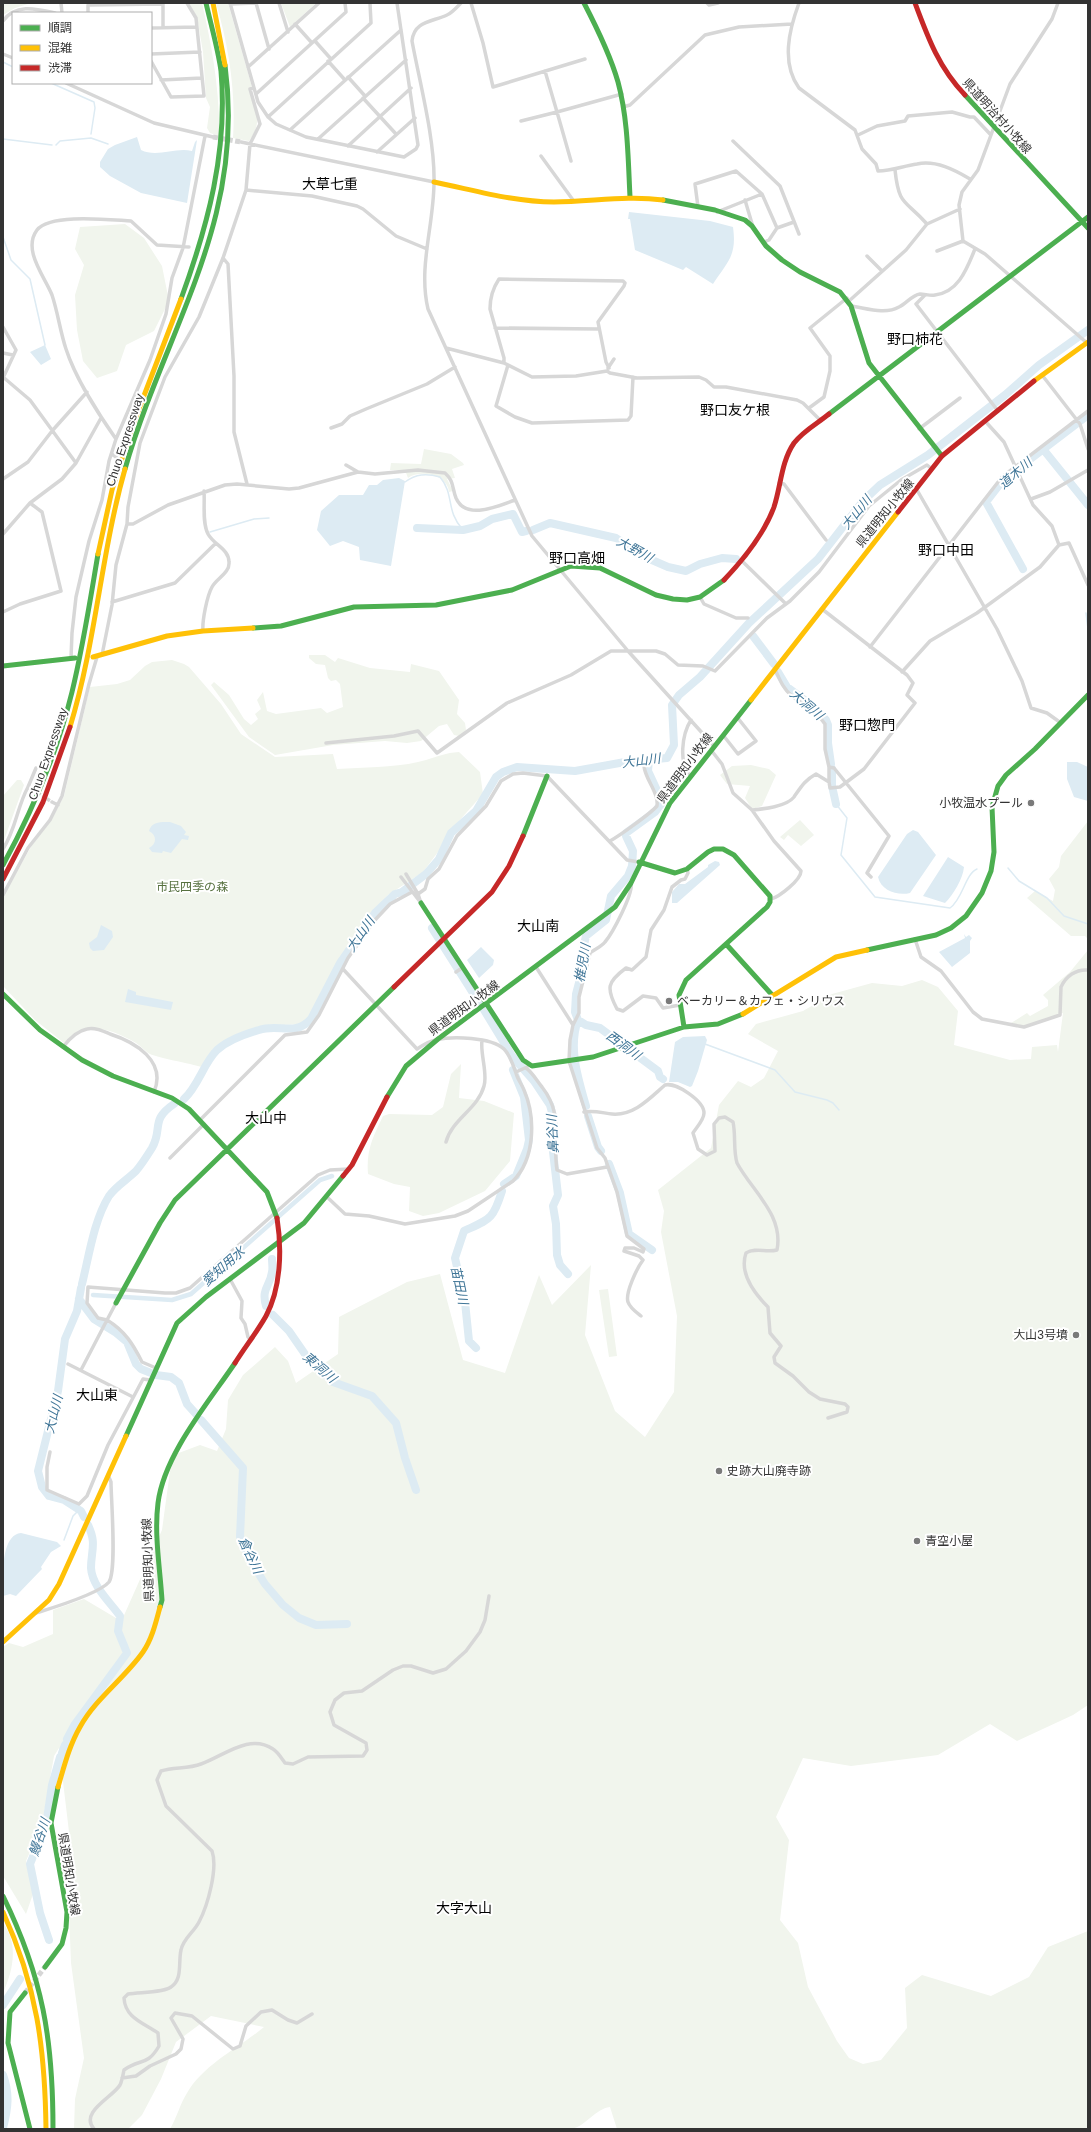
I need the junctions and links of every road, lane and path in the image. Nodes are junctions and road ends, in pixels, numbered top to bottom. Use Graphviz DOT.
graph roads {
  1 [pos="163,3"];
  2 [pos="187,3"];
  3 [pos="206,3"];
  4 [pos="213,3"];
  5 [pos="230,3"];
  6 [pos="256,3"];
  7 [pos="279,3"];
  8 [pos="319,3"];
  9 [pos="345,3"];
  10 [pos="370,3"];
  11 [pos="397,3"];
  12 [pos="461,3"];
  13 [pos="471,3"];
  14 [pos="584,3"];
  15 [pos="707,3"];
  16 [pos="718,3"];
  17 [pos="799,3"];
  18 [pos="915,3"];
  19 [pos="1058,3"];
  20 [pos="14,12"];
  21 [pos="49,12"];
  22 [pos="88,12"];
  23 [pos="12,13"];
  24 [pos="3,21"];
  25 [pos="295,24"];
  26 [pos="792,24"];
  27 [pos="163,27"];
  28 [pos="196,27"];
  29 [pos="152,28"];
  30 [pos="401,30"];
  31 [pos="288,32"];
  32 [pos="313,42"];
  33 [pos="269,48"];
  34 [pos="200,52"];
  35 [pos="152,54"];
  36 [pos="585,59"];
  37 [pos="330,60"];
  38 [pos="406,60"];
  39 [pos="152,63"];
  40 [pos="248,68"];
  41 [pos="545,71"];
  42 [pos="202,78"];
  43 [pos="347,78"];
  44 [pos="162,80"];
  45 [pos="68,84"];
  46 [pos="254,88"];
  47 [pos="411,88"];
  48 [pos="256,94"];
  49 [pos="622,94"];
  50 [pos="364,97"];
  51 [pos="623,107"];
  52 [pos="557,112"];
  53 [pos="268,117"];
  54 [pos="380,117"];
  55 [pos="414,118"];
  56 [pos="521,121"];
  57 [pos="993,127"];
  58 [pos="290,130"];
  59 [pos="396,134"];
  60 [pos="990,134"];
  61 [pos="205,136"];
  62 [pos="858,136"];
  63 [pos="213,137"];
  64 [pos="318,139"];
  65 [pos="733,141"];
  66 [pos="241,142"];
  67 [pos="250,144"];
  68 [pos="348,146"];
  69 [pos="377,152"];
  70 [pos="542,156"];
  71 [pos="571,161"];
  72 [pos="896,170"];
  73 [pos="970,179"];
  74 [pos="434,182"];
  75 [pos="246,190"];
  76 [pos="762,194"];
  77 [pos="630,197"];
  78 [pos="573,200"];
  79 [pos="745,200"];
  80 [pos="698,207"];
  81 [pos="960,209"];
  82 [pos="717,212"];
  83 [pos="1088,217"];
  84 [pos="794,222"];
  85 [pos="1082,222"];
  86 [pos="927,224"];
  87 [pos="753,227"];
  88 [pos="777,228"];
  89 [pos="1088,228"];
  90 [pos="799,234"];
  91 [pos="964,241"];
  92 [pos="764,242"];
  93 [pos="184,246"];
  94 [pos="189,246"];
  95 [pos="427,249"];
  96 [pos="975,249"];
  97 [pos="937,251"];
  98 [pos="867,256"];
  99 [pos="223,258"];
  100 [pos="882,271"];
  101 [pos="1011,276"];
  102 [pos="926,295"];
  103 [pos="849,302"];
  104 [pos="3,327"];
  105 [pos="495,328"];
  106 [pos="599,329"];
  107 [pos="938,332"];
  108 [pos="1086,342"];
  109 [pos="446,348"];
  110 [pos="3,353"];
  111 [pos="13,355"];
  112 [pos="614,359"];
  113 [pos="506,364"];
  114 [pos="455,367"];
  115 [pos="608,369"];
  116 [pos="1042,375"];
  117 [pos="878,376"];
  118 [pos="633,377"];
  119 [pos="3,378"];
  120 [pos="87,392"];
  121 [pos="960,398"];
  122 [pos="809,408"];
  123 [pos="997,410"];
  124 [pos="1088,411"];
  125 [pos="101,418"];
  126 [pos="820,420"];
  127 [pos="985,421"];
  128 [pos="1078,422"];
  129 [pos="331,428"];
  130 [pos="921,430"];
  131 [pos="52,431"];
  132 [pos="116,439"];
  133 [pos="1088,449"];
  134 [pos="112,454"];
  135 [pos="941,455"];
  136 [pos="117,458"];
  137 [pos="76,463"];
  138 [pos="346,465"];
  139 [pos="1016,467"];
  140 [pos="932,469"];
  141 [pos="1088,470"];
  142 [pos="129,471"];
  143 [pos="358,472"];
  144 [pos="134,473"];
  145 [pos="3,479"];
  146 [pos="779,483"];
  147 [pos="247,484"];
  148 [pos="917,490"];
  149 [pos="204,491"];
  150 [pos="1031,499"];
  151 [pos="515,500"];
  152 [pos="30,503"];
  153 [pos="128,524"];
  154 [pos="3,534"];
  155 [pos="826,540"];
  156 [pos="216,543"];
  157 [pos="1059,545"];
  158 [pos="948,546"];
  159 [pos="741,560"];
  160 [pos="560,569"];
  161 [pos="1088,586"];
  162 [pos="700,597"];
  163 [pos="112,602"];
  164 [pos="784,602"];
  165 [pos="983,608"];
  166 [pos="822,609"];
  167 [pos="3,612"];
  168 [pos="748,618"];
  169 [pos="203,631"];
  170 [pos="870,647"];
  171 [pos="628,650"];
  172 [pos="97,656"];
  173 [pos="73,658"];
  174 [pos="3,666"];
  175 [pos="775,670"];
  176 [pos="902,672"];
  177 [pos="1088,695"];
  178 [pos="737,717"];
  179 [pos="692,720"];
  180 [pos="1061,723"];
  181 [pos="723,735"];
  182 [pos="326,743"];
  183 [pos="713,748"];
  184 [pos="644,766"];
  185 [pos="829,767"];
  186 [pos="36,768"];
  187 [pos="547,776"];
  188 [pos="691,776"];
  189 [pos="829,782"];
  190 [pos="846,783"];
  191 [pos="28,788"];
  192 [pos="33,790"];
  193 [pos="52,802"];
  194 [pos="58,805"];
  195 [pos="752,810"];
  196 [pos="610,841"];
  197 [pos="3,849"];
  198 [pos="638,862"];
  199 [pos="3,865"];
  200 [pos="687,869"];
  201 [pos="406,874"];
  202 [pos="400,877"];
  203 [pos="871,877"];
  204 [pos="3,879"];
  205 [pos="631,882"];
  206 [pos="411,891"];
  207 [pos="418,894"];
  208 [pos="3,895"];
  209 [pos="771,899"];
  210 [pos="421,904"];
  211 [pos="915,939"];
  212 [pos="441,942"];
  213 [pos="726,944"];
  214 [pos="536,967"];
  215 [pos="343,969"];
  216 [pos="461,969"];
  217 [pos="1088,970"];
  218 [pos="456,972"];
  219 [pos="3,994"];
  220 [pos="773,996"];
  221 [pos="486,1004"];
  222 [pos="376,1005"];
  223 [pos="680,1005"];
  224 [pos="573,1025"];
  225 [pos="684,1027"];
  226 [pos="438,1039"];
  227 [pos="482,1040"];
  228 [pos="63,1047"];
  229 [pos="570,1061"];
  230 [pos="523,1069"];
  231 [pos="154,1092"];
  232 [pos="584,1112"];
  233 [pos="200,1120"];
  234 [pos="204,1124"];
  235 [pos="446,1142"];
  236 [pos="227,1149"];
  237 [pos="170,1158"];
  238 [pos="607,1167"];
  239 [pos="349,1169"];
  240 [pos="326,1196"];
  241 [pos="276,1212"];
  242 [pos="279,1242"];
  243 [pos="230,1279"];
  244 [pos="123,1290"];
  245 [pos="116,1303"];
  246 [pos="641,1316"];
  247 [pos="107,1321"];
  248 [pos="251,1340"];
  249 [pos="68,1364"];
  250 [pos="81,1370"];
  251 [pos="155,1370"];
  252 [pos="150,1379"];
  253 [pos="133,1397"];
  254 [pos="828,1418"];
  255 [pos="50,1452"];
  256 [pos="108,1474"];
  257 [pos="489,1596"];
  258 [pos="36,1613"];
  259 [pos="3,1642"];
  260 [pos="3,1896"];
  261 [pos="3,1912"];
  262 [pos="45,1967"];
  263 [pos="25,1993"];
  264 [pos="312,2014"];
  265 [pos="4,2055"];
  266 [pos="8,2067"];
  267 [pos="122,2078"];
  268 [pos="30,2129"];
  269 [pos="46,2129"];
  270 [pos="53,2129"];
  271 [pos="94,2129"];
  1 -- 22 [label="street"];
  1 -- 27 [label="street"];
  2 -- 28 [label="street"];
  3 -- 199 [label="main road, Chuo Expressway"];
  4 -- 204 [label="main road, Chuo Expressway"];
  5 -- 6 [label="street"];
  5 -- 40 [label="street"];
  6 -- 33 [label="street"];
  7 -- 31 [label="street"];
  8 -- 25 [label="street"];
  9 -- 32 [label="street"];
  10 -- 37 [label="street"];
  11 -- 30 [label="street"];
  12 -- 74 [label="street"];
  13 -- 41 [label="street"];
  14 -- 49 [label="main road"];
  15 -- 16 [label="street"];
  17 -- 26 [label="street"];
  18 -- 57 [label="main road, 県道明治村小牧線"];
  19 -- 57 [label="street"];
  20 -- 21 [label="street"];
  23 -- 24 [label="street"];
  25 -- 31 [label="street"];
  25 -- 32 [label="street"];
  26 -- 51 [label="street"];
  26 -- 62 [label="street"];
  27 -- 28 [label="street"];
  27 -- 29 [label="street"];
  28 -- 34 [label="street"];
  30 -- 38 [label="street"];
  30 -- 43 [label="street"];
  31 -- 33 [label="street"];
  32 -- 37 [label="street"];
  32 -- 48 [label="street"];
  33 -- 40 [label="street"];
  34 -- 35 [label="street"];
  34 -- 42 [label="street"];
  36 -- 41 [label="street"];
  37 -- 43 [label="street"];
  37 -- 53 [label="street"];
  38 -- 47 [label="street"];
  38 -- 50 [label="street"];
  39 -- 44 [label="street"];
  40 -- 46 [label="street"];
  41 -- 52 [label="street"];
  42 -- 44 [label="street"];
  42 -- 44 [label="street"];
  43 -- 50 [label="street"];
  43 -- 58 [label="street"];
  45 -- 61 [label="street"];
  46 -- 48 [label="street"];
  46 -- 67 [label="street"];
  47 -- 54 [label="street"];
  47 -- 55 [label="street"];
  48 -- 53 [label="street"];
  49 -- 51 [label="main road"];
  49 -- 52 [label="street"];
  50 -- 54 [label="street"];
  50 -- 64 [label="street"];
  51 -- 77 [label="main road"];
  52 -- 56 [label="street"];
  52 -- 71 [label="street"];
  53 -- 58 [label="street"];
  54 -- 59 [label="street"];
  54 -- 68 [label="street"];
  55 -- 59 [label="street"];
  55 -- 69 [label="street"];
  57 -- 60 [label="street"];
  57 -- 85 [label="main road, 県道明治村小牧線"];
  58 -- 64 [label="street"];
  59 -- 69 [label="street"];
  60 -- 62 [label="street"];
  60 -- 73 [label="street"];
  61 -- 63 [label="street"];
  61 -- 93 [label="street"];
  62 -- 72 [label="street"];
  64 -- 68 [label="street"];
  65 -- 84 [label="street"];
  66 -- 67 [label="street"];
  67 -- 74 [label="street"];
  67 -- 75 [label="street"];
  68 -- 69 [label="street"];
  70 -- 78 [label="street"];
  72 -- 73 [label="street"];
  72 -- 86 [label="street"];
  73 -- 81 [label="street"];
  74 -- 78 [label="main road"];
  74 -- 95 [label="street"];
  75 -- 95 [label="street"];
  75 -- 99 [label="street"];
  76 -- 79 [label="street"];
  76 -- 80 [label="street"];
  76 -- 88 [label="street"];
  77 -- 78 [label="main road"];
  77 -- 80 [label="main road"];
  79 -- 82 [label="street"];
  79 -- 87 [label="street"];
  80 -- 82 [label="main road"];
  81 -- 86 [label="street"];
  81 -- 91 [label="street"];
  82 -- 87 [label="main road"];
  83 -- 85 [label="main road"];
  84 -- 88 [label="street"];
  84 -- 90 [label="street"];
  85 -- 89 [label="main road, 県道明治村小牧線"];
  85 -- 101 [label="main road"];
  86 -- 100 [label="street"];
  87 -- 92 [label="main road"];
  88 -- 92 [label="street"];
  91 -- 96 [label="street"];
  91 -- 97 [label="street"];
  92 -- 103 [label="main road"];
  93 -- 94 [label="street"];
  93 -- 120 [label="street"];
  93 -- 132 [label="street"];
  95 -- 109 [label="street"];
  96 -- 101 [label="street"];
  96 -- 102 [label="street"];
  98 -- 100 [label="street"];
  99 -- 144 [label="street"];
  99 -- 147 [label="street"];
  100 -- 103 [label="street"];
  101 -- 107 [label="main road"];
  101 -- 108 [label="street"];
  102 -- 103 [label="street"];
  102 -- 107 [label="street"];
  103 -- 117 [label="main road"];
  103 -- 122 [label="street"];
  104 -- 111 [label="street"];
  105 -- 106 [label="street"];
  105 -- 106 [label="street"];
  105 -- 113 [label="street"];
  106 -- 115 [label="street"];
  107 -- 117 [label="main road"];
  107 -- 123 [label="street"];
  108 -- 116 [label="main road, 県道明知小牧線"];
  109 -- 113 [label="street"];
  109 -- 114 [label="street"];
  110 -- 111 [label="street"];
  111 -- 119 [label="street"];
  112 -- 115 [label="street"];
  113 -- 115 [label="street"];
  113 -- 118 [label="street"];
  114 -- 129 [label="street"];
  114 -- 151 [label="street"];
  115 -- 118 [label="street"];
  116 -- 123 [label="main road, 県道明知小牧線"];
  116 -- 128 [label="street"];
  117 -- 126 [label="main road"];
  117 -- 130 [label="main road"];
  118 -- 122 [label="street"];
  119 -- 131 [label="street"];
  120 -- 125 [label="street"];
  120 -- 131 [label="street"];
  121 -- 130 [label="street"];
  122 -- 126 [label="street"];
  123 -- 127 [label="main road, 県道明知小牧線"];
  124 -- 128 [label="street"];
  125 -- 132 [label="street"];
  125 -- 137 [label="street"];
  126 -- 146 [label="main road"];
  127 -- 135 [label="main road, 県道明知小牧線"];
  127 -- 139 [label="street"];
  128 -- 133 [label="street"];
  128 -- 139 [label="street"];
  130 -- 135 [label="main road"];
  131 -- 137 [label="street"];
  131 -- 145 [label="street"];
  132 -- 134 [label="street"];
  134 -- 136 [label="street"];
  134 -- 173 [label="street"];
  135 -- 140 [label="main road, 県道明知小牧線"];
  137 -- 152 [label="street"];
  138 -- 143 [label="street"];
  139 -- 150 [label="street"];
  139 -- 158 [label="street"];
  140 -- 148 [label="main road, 県道明知小牧線"];
  140 -- 164 [label="street"];
  141 -- 150 [label="street"];
  142 -- 144 [label="street"];
  143 -- 147 [label="street"];
  143 -- 151 [label="street"];
  144 -- 153 [label="street"];
  146 -- 155 [label="street"];
  146 -- 159 [label="main road"];
  147 -- 149 [label="street"];
  148 -- 158 [label="street"];
  148 -- 166 [label="main road, 県道明知小牧線"];
  149 -- 153 [label="street"];
  149 -- 156 [label="street"];
  150 -- 157 [label="street"];
  151 -- 160 [label="street"];
  152 -- 154 [label="street"];
  152 -- 167 [label="street"];
  153 -- 163 [label="street"];
  156 -- 163 [label="street"];
  156 -- 169 [label="street"];
  157 -- 161 [label="street"];
  157 -- 165 [label="street"];
  158 -- 165 [label="street"];
  158 -- 170 [label="street"];
  159 -- 162 [label="main road"];
  159 -- 164 [label="street"];
  160 -- 162 [label="main road"];
  160 -- 169 [label="main road"];
  160 -- 171 [label="street"];
  162 -- 168 [label="street"];
  163 -- 172 [label="street"];
  164 -- 171 [label="street"];
  165 -- 176 [label="street"];
  165 -- 180 [label="street"];
  166 -- 170 [label="street"];
  166 -- 175 [label="main road, 県道明知小牧線"];
  169 -- 172 [label="main road"];
  170 -- 176 [label="street"];
  171 -- 179 [label="street"];
  171 -- 182 [label="street"];
  172 -- 194 [label="street"];
  173 -- 174 [label="main road"];
  175 -- 178 [label="main road, 県道明知小牧線"];
  175 -- 185 [label="street"];
  176 -- 190 [label="street"];
  177 -- 180 [label="main road"];
  178 -- 181 [label="main road, 県道明知小牧線"];
  178 -- 181 [label="street"];
  179 -- 183 [label="street"];
  179 -- 188 [label="street"];
  180 -- 211 [label="main road"];
  181 -- 183 [label="main road, 県道明知小牧線"];
  183 -- 188 [label="main road, 県道明知小牧線"];
  183 -- 195 [label="street"];
  184 -- 196 [label="street"];
  185 -- 189 [label="street"];
  185 -- 190 [label="street"];
  186 -- 191 [label="street"];
  187 -- 196 [label="street"];
  187 -- 207 [label="street"];
  187 -- 212 [label="main road"];
  188 -- 198 [label="main road, 県道明知小牧線"];
  189 -- 190 [label="street"];
  189 -- 195 [label="street"];
  190 -- 203 [label="street"];
  191 -- 192 [label="street"];
  191 -- 197 [label="street"];
  193 -- 194 [label="street"];
  194 -- 208 [label="street"];
  195 -- 209 [label="street"];
  196 -- 198 [label="street"];
  198 -- 200 [label="main road"];
  198 -- 205 [label="main road, 県道明知小牧線"];
  200 -- 209 [label="main road"];
  200 -- 223 [label="street"];
  201 -- 207 [label="street"];
  202 -- 206 [label="street"];
  205 -- 214 [label="main road, 県道明知小牧線"];
  205 -- 224 [label="street"];
  206 -- 210 [label="street"];
  206 -- 215 [label="street"];
  207 -- 210 [label="street"];
  209 -- 213 [label="main road"];
  210 -- 212 [label="main road"];
  211 -- 217 [label="street"];
  211 -- 220 [label="main road"];
  212 -- 216 [label="main road"];
  212 -- 222 [label="main road"];
  213 -- 220 [label="main road"];
  213 -- 223 [label="main road"];
  214 -- 221 [label="main road, 県道明知小牧線"];
  214 -- 224 [label="street"];
  215 -- 222 [label="street"];
  215 -- 233 [label="street"];
  216 -- 218 [label="street"];
  216 -- 221 [label="main road"];
  219 -- 228 [label="main road"];
  220 -- 225 [label="main road"];
  221 -- 226 [label="main road, 県道明知小牧線"];
  221 -- 230 [label="main road"];
  222 -- 226 [label="street"];
  222 -- 236 [label="main road"];
  223 -- 225 [label="main road"];
  224 -- 229 [label="street"];
  225 -- 229 [label="main road"];
  226 -- 227 [label="street"];
  226 -- 239 [label="main road, 県道明知小牧線"];
  227 -- 230 [label="street"];
  227 -- 235 [label="street"];
  228 -- 231 [label="main road"];
  228 -- 231 [label="street"];
  229 -- 230 [label="main road"];
  229 -- 232 [label="street"];
  230 -- 238 [label="street"];
  230 -- 240 [label="street"];
  231 -- 233 [label="main road"];
  232 -- 238 [label="street"];
  232 -- 254 [label="street"];
  233 -- 234 [label="main road"];
  234 -- 236 [label="main road"];
  234 -- 237 [label="street"];
  236 -- 241 [label="main road"];
  236 -- 244 [label="main road"];
  238 -- 246 [label="street"];
  239 -- 240 [label="main road, 県道明知小牧線"];
  239 -- 241 [label="street"];
  240 -- 242 [label="main road, 県道明知小牧線"];
  241 -- 242 [label="main road"];
  241 -- 244 [label="street"];
  242 -- 243 [label="main road, 県道明知小牧線"];
  242 -- 248 [label="main road, 県道明知小牧線"];
  243 -- 248 [label="street"];
  243 -- 251 [label="main road, 県道明知小牧線"];
  244 -- 245 [label="main road"];
  244 -- 247 [label="street"];
  245 -- 247 [label="street"];
  247 -- 250 [label="street"];
  247 -- 251 [label="street"];
  248 -- 262 [label="main road, 県道明知小牧線"];
  249 -- 250 [label="street"];
  250 -- 253 [label="street"];
  251 -- 252 [label="main road, 県道明知小牧線"];
  252 -- 253 [label="street"];
  252 -- 256 [label="main road, 県道明知小牧線"];
  253 -- 255 [label="street"];
  256 -- 258 [label="main road, 県道明知小牧線"];
  256 -- 258 [label="street"];
  257 -- 267 [label="street"];
  258 -- 259 [label="main road, 県道明知小牧線"];
  260 -- 270 [label="main road"];
  261 -- 269 [label="main road"];
  263 -- 265 [label="main road"];
  264 -- 267 [label="street"];
  266 -- 268 [label="main road"];
  267 -- 271 [label="street"];
}
